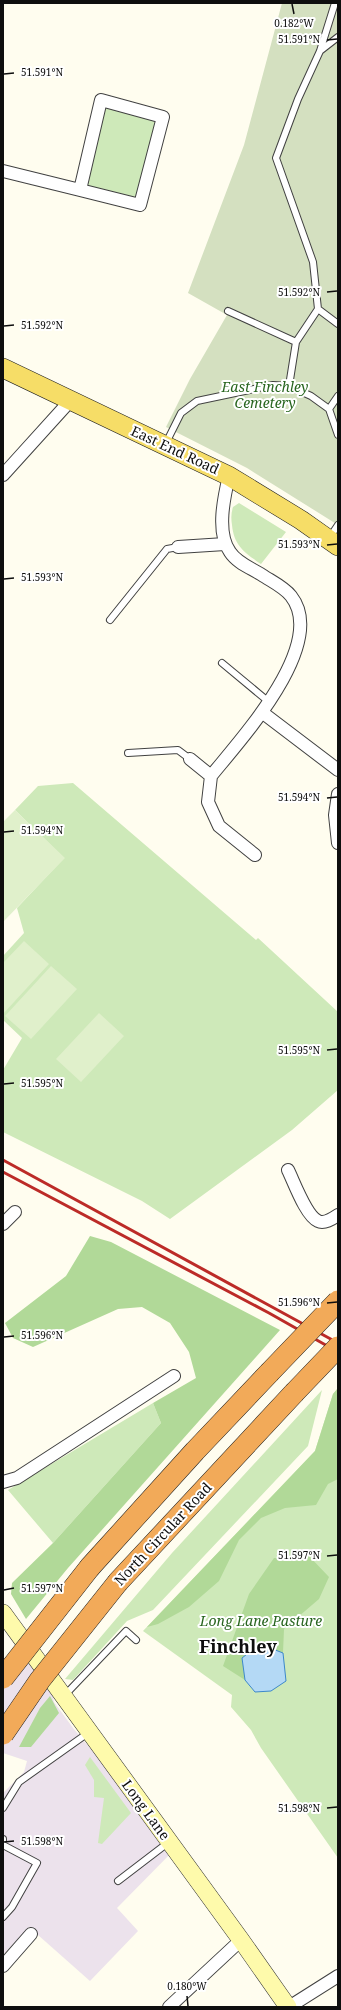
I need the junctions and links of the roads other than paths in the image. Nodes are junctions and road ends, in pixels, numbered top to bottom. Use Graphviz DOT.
graph roads {
  1 [pos="335,3"];
  2 [pos="338,38"];
  3 [pos="320,51"];
  4 [pos="3,171"];
  5 [pos="80,190"];
  6 [pos="318,309"];
  7 [pos="228,310"];
  8 [pos="338,324"];
  9 [pos="296,342"];
  10 [pos="3,368"];
  11 [pos="290,386"];
  12 [pos="338,396"];
  13 [pos="70,401"];
  14 [pos="329,409"];
  15 [pos="338,435"];
  16 [pos="165,445"];
  17 [pos="3,475"];
  18 [pos="229,476"];
  19 [pos="335,537"];
  20 [pos="225,544"];
  21 [pos="178,547"];
  22 [pos="110,620"];
  23 [pos="222,663"];
  24 [pos="269,702"];
  25 [pos="262,713"];
  26 [pos="128,753"];
  27 [pos="190,759"];
  28 [pos="338,770"];
  29 [pos="211,776"];
  30 [pos="338,794"];
  31 [pos="338,843"];
  32 [pos="255,855"];
  33 [pos="288,1170"];
  34 [pos="15,1212"];
  35 [pos="338,1215"];
  36 [pos="3,1224"];
  37 [pos="338,1301"];
  38 [pos="338,1347"];
  39 [pos="174,1376"];
  40 [pos="3,1482"];
  41 [pos="3,1613"];
  42 [pos="136,1640"];
  43 [pos="3,1678"];
  44 [pos="64,1696"];
  45 [pos="90,1732"];
  46 [pos="3,1734"];
  47 [pos="3,1808"];
  48 [pos="170,1842"];
  49 [pos="3,1845"];
  50 [pos="118,1881"];
  51 [pos="3,1917"];
  52 [pos="30,1934"];
  53 [pos="242,1940"];
  54 [pos="3,1966"];
  55 [pos="338,1976"];
  56 [pos="169,2007"];
  57 [pos="289,2007"];
  1 -- 3 [label="lane"];
  2 -- 3 [label="lane"];
  3 -- 6 [label="lane"];
  4 -- 5 [label="street"];
  5 -- 5 [label="street"];
  6 -- 8 [label="lane"];
  6 -- 9 [label="lane"];
  7 -- 9 [label="lane"];
  9 -- 11 [label="lane"];
  10 -- 13 [label="main road, East End Road"];
  11 -- 14 [label="lane"];
  11 -- 16 [label="lane"];
  12 -- 14 [label="lane"];
  13 -- 16 [label="main road, East End Road"];
  13 -- 17 [label="street"];
  14 -- 15 [label="lane"];
  16 -- 18 [label="main road, East End Road"];
  18 -- 19 [label="main road, East End Road"];
  18 -- 20 [label="street"];
  20 -- 21 [label="street"];
  20 -- 24 [label="street"];
  21 -- 22 [label="lane"];
  23 -- 24 [label="lane"];
  24 -- 25 [label="street"];
  25 -- 28 [label="street"];
  25 -- 29 [label="street"];
  26 -- 27 [label="lane"];
  27 -- 29 [label="street"];
  29 -- 32 [label="street"];
  30 -- 31 [label="street"];
  33 -- 35 [label="street"];
  34 -- 36 [label="street"];
  37 -- 43 [label="highway, bridge"];
  38 -- 46 [label="highway, North Circular Road, bridge"];
  39 -- 40 [label="street"];
  41 -- 44 [label="street, Long Lane"];
  42 -- 44 [label="lane"];
  44 -- 45 [label="street, Long Lane"];
  45 -- 47 [label="lane"];
  45 -- 48 [label="street, Long Lane"];
  48 -- 50 [label="lane"];
  48 -- 53 [label="street, Long Lane"];
  49 -- 51 [label="lane"];
  52 -- 54 [label="street"];
  53 -- 56 [label="street"];
  53 -- 57 [label="street, Long Lane"];
  55 -- 57 [label="street"];
}
